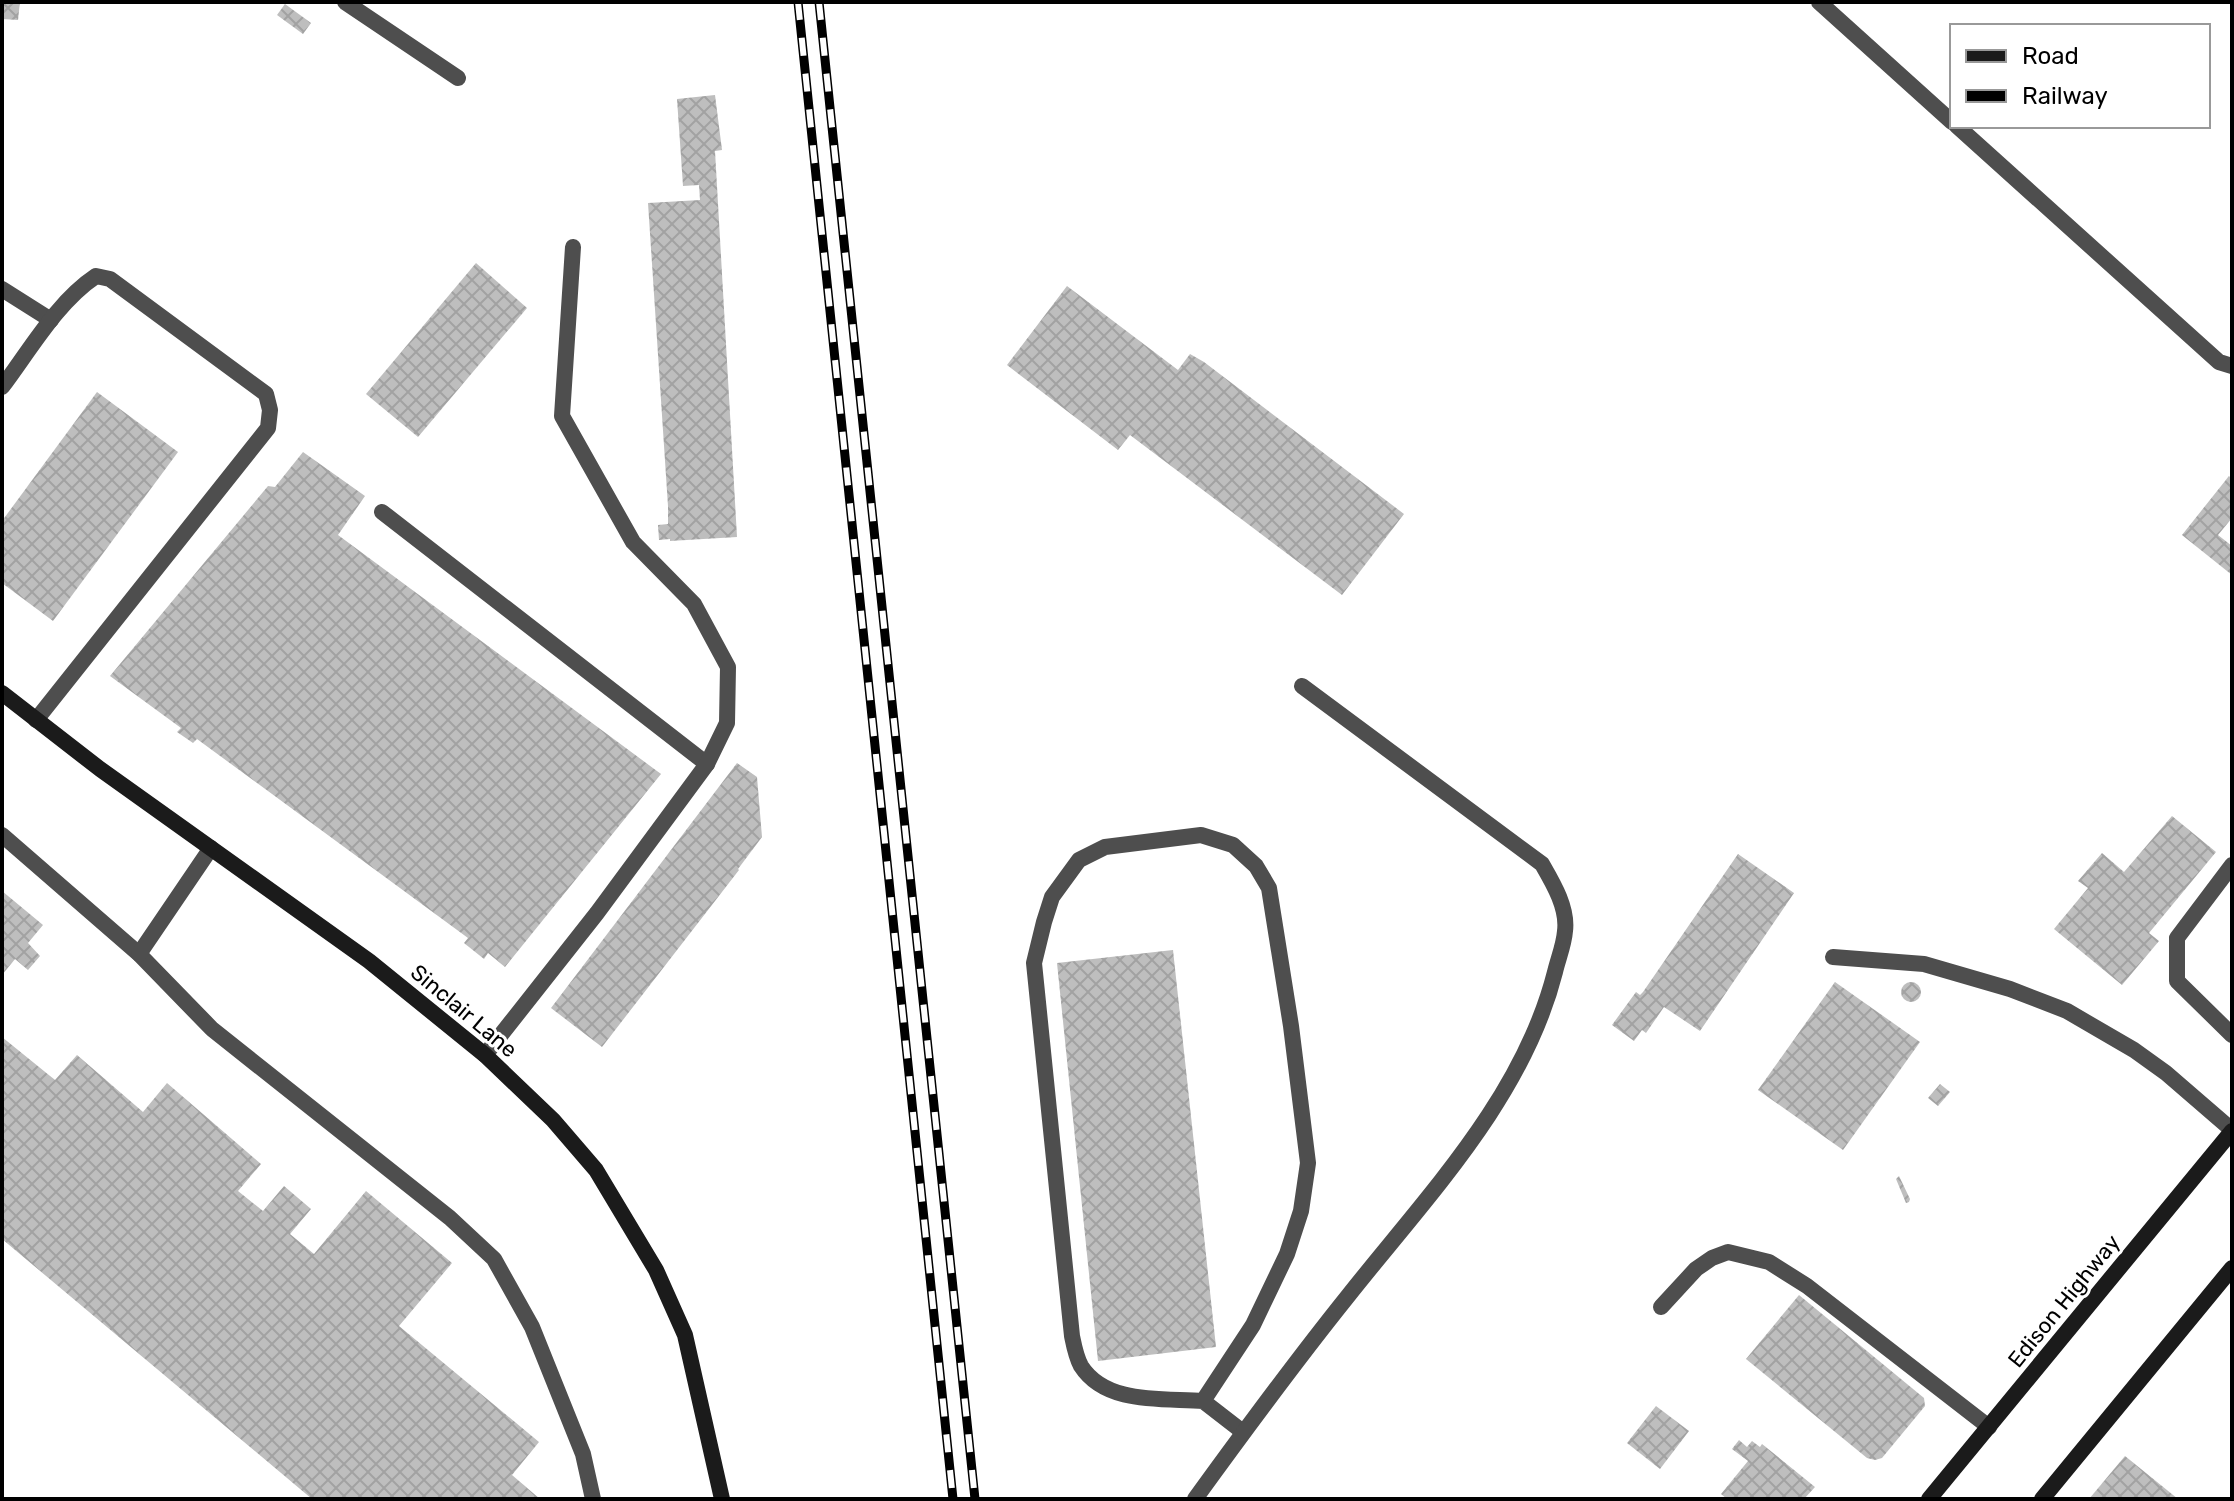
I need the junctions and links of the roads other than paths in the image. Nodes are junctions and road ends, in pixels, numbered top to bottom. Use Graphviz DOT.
graph roads {
  1 [pos="345,2"];
  2 [pos="1819,2"];
  3 [pos="458,78"];
  4 [pos="1950,120"];
  5 [pos="1959,128"];
  6 [pos="573,247"];
  7 [pos="2,289"];
  8 [pos="51,320"];
  9 [pos="2232,366"];
  10 [pos="2,387"];
  11 [pos="382,512"];
  12 [pos="1302,686"];
  13 [pos="2,693"];
  14 [pos="36,720"];
  15 [pos="707,764"];
  16 [pos="2,835"];
  17 [pos="211,848"];
  18 [pos="2232,865"];
  19 [pos="139,954"];
  20 [pos="1833,957"];
  21 [pos="2232,1035"];
  22 [pos="485,1055"];
  23 [pos="2232,1130"];
  24 [pos="2232,1268"];
  25 [pos="1661,1307"];
  26 [pos="1203,1401"];
  27 [pos="1989,1427"];
  28 [pos="1243,1432"];
  29 [pos="593,1499"];
  30 [pos="722,1499"];
  31 [pos="1195,1499"];
  32 [pos="1929,1499"];
  33 [pos="2042,1499"];
  1 -- 3 [label="lane"];
  2 -- 4 [label="lane"];
  5 -- 9 [label="lane"];
  6 -- 15 [label="lane"];
  7 -- 8 [label="lane"];
  8 -- 10 [label="lane"];
  8 -- 14 [label="lane"];
  11 -- 15 [label="lane"];
  12 -- 28 [label="lane"];
  13 -- 14 [label="main road, Sinclair Lane"];
  14 -- 17 [label="main road, Sinclair Lane"];
  15 -- 22 [label="lane"];
  16 -- 19 [label="lane"];
  17 -- 19 [label="lane"];
  17 -- 22 [label="main road, Sinclair Lane"];
  18 -- 21 [label="lane"];
  19 -- 29 [label="lane"];
  20 -- 23 [label="lane"];
  22 -- 30 [label="main road, Sinclair Lane"];
  23 -- 27 [label="main road, Edison Highway"];
  24 -- 33 [label="main road"];
  25 -- 27 [label="lane"];
  26 -- 26 [label="lane"];
  26 -- 28 [label="lane"];
  27 -- 32 [label="main road, Edison Highway"];
  28 -- 31 [label="lane"];
}
